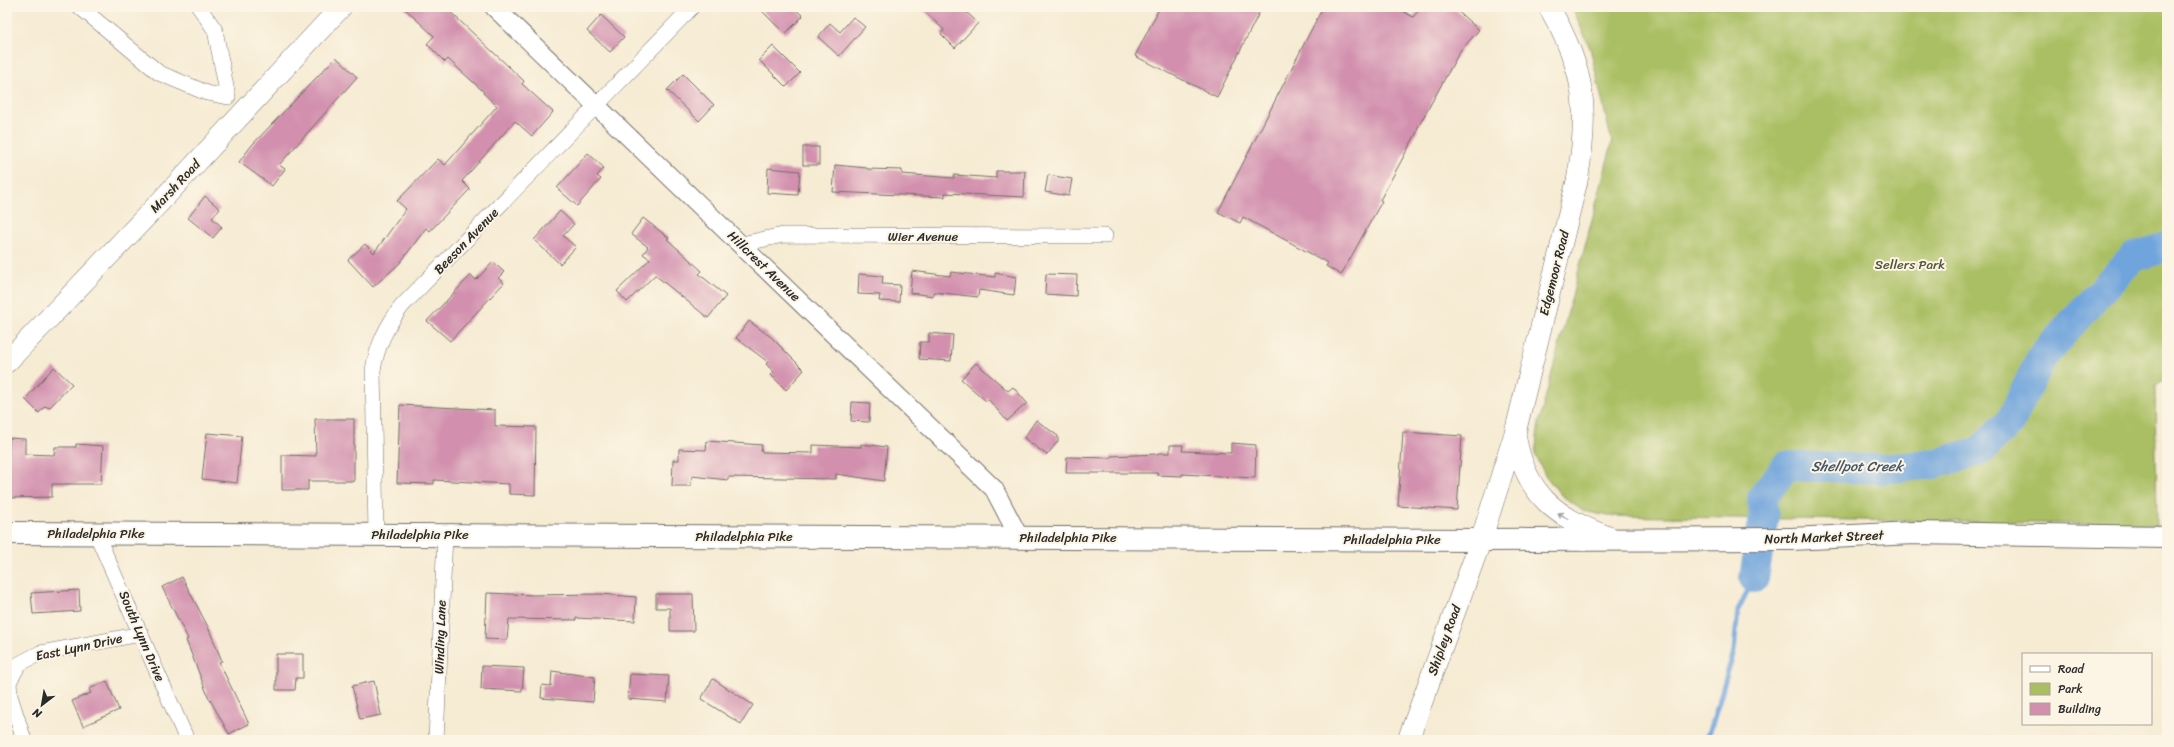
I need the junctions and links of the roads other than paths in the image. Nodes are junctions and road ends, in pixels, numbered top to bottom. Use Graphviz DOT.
graph roads {
  1 [pos="80,7"];
  2 [pos="199,7"];
  3 [pos="341,7"];
  4 [pos="494,7"];
  5 [pos="692,7"];
  6 [pos="1549,7"];
  7 [pos="228,97"];
  8 [pos="597,106"];
  9 [pos="244,112"];
  10 [pos="1105,236"];
  11 [pos="742,244"];
  12 [pos="7,362"];
  13 [pos="1515,434"];
  14 [pos="7,533"];
  15 [pos="96,533"];
  16 [pos="376,534"];
  17 [pos="445,534"];
  18 [pos="1019,537"];
  19 [pos="2167,537"];
  20 [pos="1611,538"];
  21 [pos="1481,540"];
  22 [pos="140,634"];
  23 [pos="24,740"];
  24 [pos="187,740"];
  25 [pos="436,740"];
  26 [pos="1408,740"];
  1 -- 7 [label="street"];
  2 -- 7 [label="street"];
  3 -- 9 [label="main road, Marsh Road"];
  4 -- 8 [label="street, Hillcrest Avenue"];
  5 -- 8 [label="street, Beeson Avenue"];
  6 -- 13 [label="main road, Edgemoor Road"];
  7 -- 9 [label="street"];
  8 -- 11 [label="street, Hillcrest Avenue"];
  8 -- 16 [label="street, Beeson Avenue"];
  9 -- 12 [label="main road, Marsh Road"];
  10 -- 11 [label="street, Wier Avenue"];
  11 -- 18 [label="street, Hillcrest Avenue"];
  20 -- 13 [label="main road, one-way"];
  13 -- 21 [label="main road, Edgemoor Road"];
  14 -- 15 [label="main road, Philadelphia Pike"];
  15 -- 16 [label="main road, Philadelphia Pike"];
  15 -- 22 [label="street, South Lynn Drive"];
  16 -- 17 [label="main road, Philadelphia Pike"];
  17 -- 18 [label="main road, Philadelphia Pike"];
  17 -- 25 [label="street, Winding Lane"];
  18 -- 21 [label="main road, Philadelphia Pike"];
  19 -- 20 [label="main road, North Market Street"];
  20 -- 21 [label="main road, North Market Street"];
  21 -- 26 [label="main road, Shipley Road"];
  22 -- 23 [label="street, East Lynn Drive"];
  22 -- 24 [label="street, South Lynn Drive"];
}
